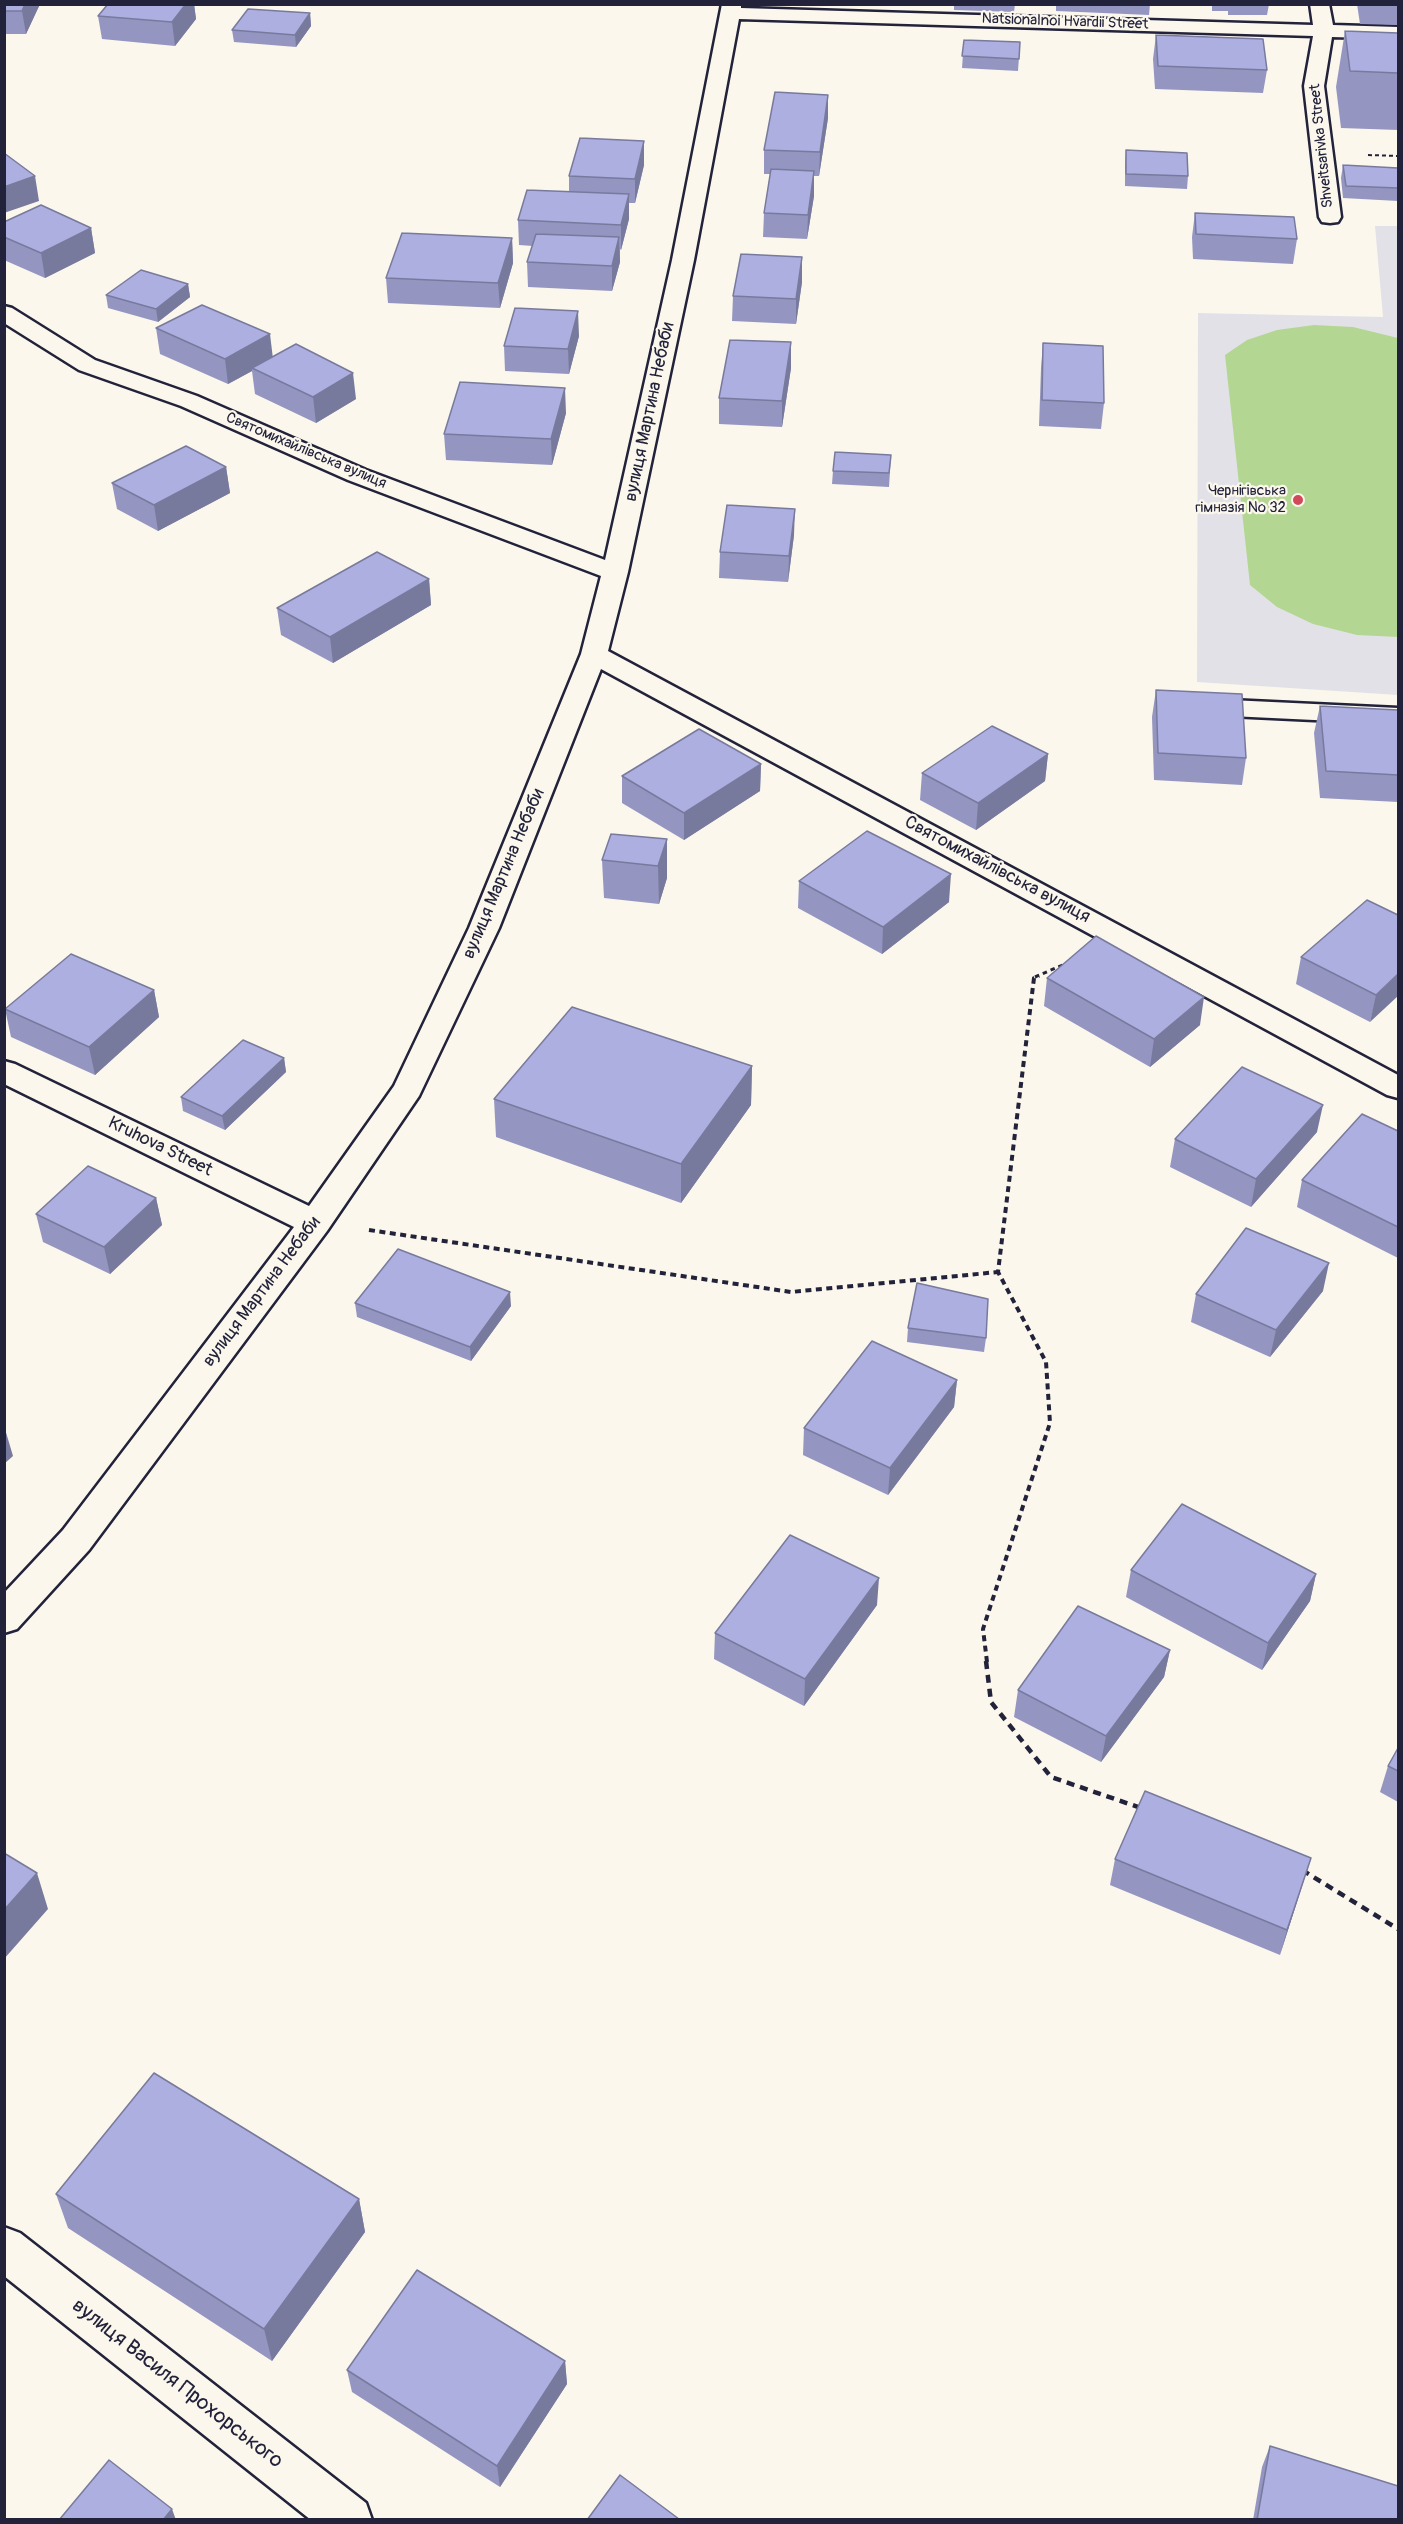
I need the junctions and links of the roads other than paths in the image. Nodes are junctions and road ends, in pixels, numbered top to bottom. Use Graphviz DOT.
graph roads {
  1 [pos="1319,4"];
  2 [pos="731,9"];
  3 [pos="1324,30"];
  4 [pos="1398,33"];
  5 [pos="1330,218"];
  6 [pos="4,313"];
  7 [pos="615,572"];
  8 [pos="594,654"];
  9 [pos="1209,707"];
  10 [pos="1398,716"];
  11 [pos="4,1071"];
  12 [pos="1398,1088"];
  13 [pos="315,1222"];
  14 [pos="4,1618"];
  15 [pos="4,2248"];
  16 [pos="349,2520"];
  1 -- 3 [label="street, Shveitsarivka Street"];
  2 -- 3 [label="street, Natsionalnoi Hvardii Street"];
  2 -- 7 [label="street, вулиця Мартина Небаби"];
  3 -- 4 [label="street, Natsionalnoi Hvardii Street"];
  3 -- 5 [label="street, Shveitsarivka Street"];
  6 -- 7 [label="street, Святомихайлівська вулиця"];
  7 -- 8 [label="street, вулиця Мартина Небаби"];
  8 -- 12 [label="street, Святомихайлівська вулиця"];
  8 -- 13 [label="street, вулиця Мартина Небаби"];
  9 -- 10 [label="street"];
  11 -- 13 [label="street, Kruhova Street"];
  13 -- 14 [label="street, вулиця Мартина Небаби"];
  15 -- 16 [label="street, вулиця Василя Прохорського"];
}
